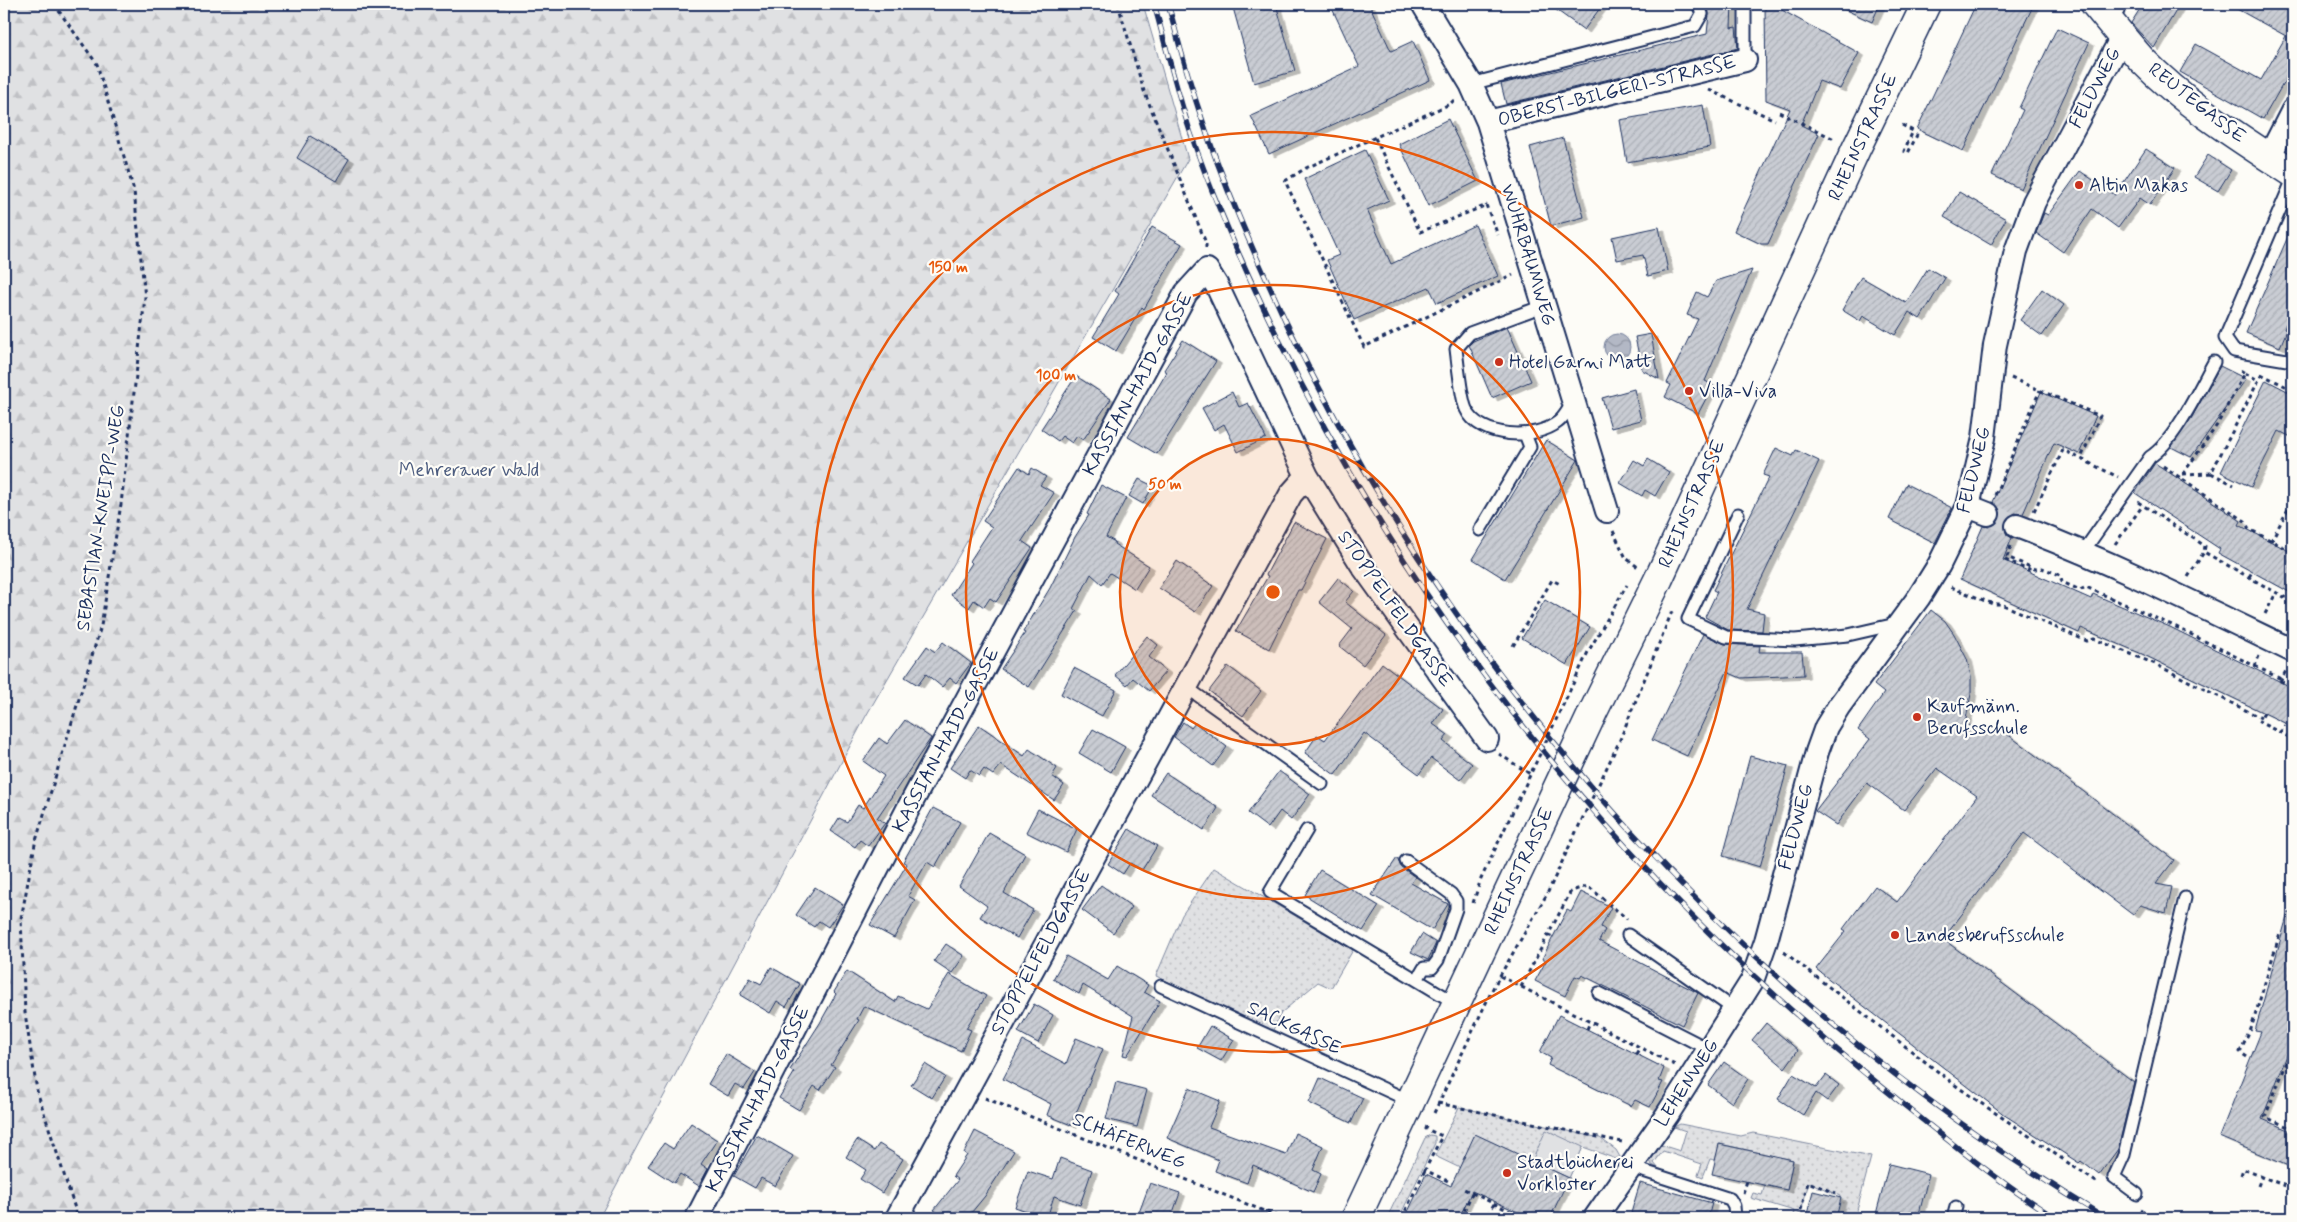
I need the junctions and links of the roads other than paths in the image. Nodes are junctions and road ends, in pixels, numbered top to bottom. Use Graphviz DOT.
graph roads {
  1 [pos="1424,4"];
  2 [pos="1698,4"];
  3 [pos="1745,4"];
  4 [pos="1926,4"];
  5 [pos="2112,17"];
  6 [pos="1745,60"];
  7 [pos="1471,84"];
  8 [pos="2293,110"];
  9 [pos="1488,122"];
  10 [pos="2269,157"];
  11 [pos="2293,173"];
  12 [pos="2293,179"];
  13 [pos="1206,270"];
  14 [pos="1543,306"];
  15 [pos="2293,361"];
  16 [pos="2214,362"];
  17 [pos="1572,404"];
  18 [pos="1525,434"];
  19 [pos="1308,476"];
  20 [pos="1606,512"];
  21 [pos="1738,514"];
  22 [pos="2020,527"];
  23 [pos="1480,530"];
  24 [pos="2093,556"];
  25 [pos="1900,623"];
  26 [pos="2293,651"];
  27 [pos="1186,687"];
  28 [pos="1486,739"];
  29 [pos="1322,784"];
  30 [pos="1307,830"];
  31 [pos="1406,860"];
  32 [pos="2185,898"];
  33 [pos="1628,935"];
  34 [pos="1766,941"];
  35 [pos="1417,980"];
  36 [pos="1161,986"];
  37 [pos="1598,993"];
  38 [pos="1457,1004"];
  39 [pos="1735,1010"];
  40 [pos="1710,1050"];
  41 [pos="1412,1102"];
  42 [pos="1631,1167"];
  43 [pos="2137,1194"];
  44 [pos="697,1218"];
  45 [pos="897,1218"];
  46 [pos="1356,1218"];
  47 [pos="1595,1218"];
  48 [pos="1735,1218"];
  1 -- 7 [label="street, WUHRBAUMWEG"];
  2 -- 7 [label="lane"];
  3 -- 6 [label="lane"];
  4 -- 38 [label="main road, RHEINSTRASSE"];
  5 -- 10 [label="main road, REUTEGASSE"];
  5 -- 25 [label="street, FELDWEG"];
  6 -- 9 [label="street, OBERST-BILGERI-STRASSE"];
  7 -- 9 [label="street, WUHRBAUMWEG"];
  8 -- 10 [label="street"];
  9 -- 14 [label="street, WUHRBAUMWEG"];
  10 -- 11 [label="main road, REUTEGASSE"];
  12 -- 15 [label="lane"];
  13 -- 19 [label="street, STOPPELFELDGASSE"];
  13 -- 44 [label="street, KASSIAN-HAID-GASSE"];
  14 -- 17 [label="street, WUHRBAUMWEG"];
  14 -- 18 [label="lane"];
  16 -- 24 [label="lane"];
  17 -- 18 [label="lane"];
  17 -- 20 [label="street, WUHRBAUMWEG"];
  18 -- 23 [label="lane"];
  19 -- 27 [label="street, STOPPELFELDGASSE"];
  19 -- 28 [label="street, STOPPELFELDGASSE"];
  21 -- 25 [label="lane"];
  22 -- 24 [label="street"];
  24 -- 26 [label="street"];
  25 -- 34 [label="street, FELDWEG"];
  27 -- 29 [label="lane"];
  27 -- 45 [label="street, STOPPELFELDGASSE"];
  30 -- 35 [label="lane"];
  31 -- 35 [label="lane"];
  32 -- 43 [label="lane"];
  33 -- 39 [label="lane"];
  34 -- 39 [label="street, LEHENWEG"];
  35 -- 38 [label="lane"];
  36 -- 41 [label="lane, SACKGASSE"];
  37 -- 40 [label="lane"];
  38 -- 41 [label="main road, RHEINSTRASSE"];
  39 -- 40 [label="street, LEHENWEG"];
  40 -- 42 [label="street, LEHENWEG"];
  41 -- 46 [label="main road, RHEINSTRASSE"];
  42 -- 47 [label="street, LEHENWEG"];
  42 -- 48 [label="lane"];
}
